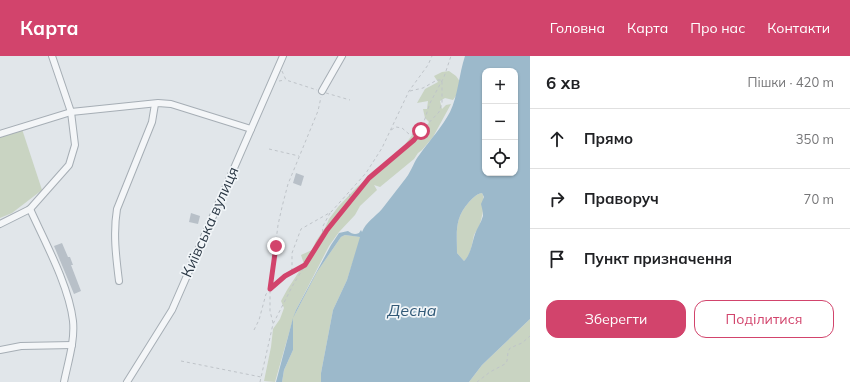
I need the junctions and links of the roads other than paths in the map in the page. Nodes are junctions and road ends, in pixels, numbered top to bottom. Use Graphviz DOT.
graph roads {
  1 [pos="52,56"];
  2 [pos="283,56"];
  3 [pos="342,56"];
  4 [pos="322,94"];
  5 [pos="155,104"];
  6 [pos="70,112"];
  7 [pos="251,129"];
  8 [pos="0,134"];
  9 [pos="30,209"];
  10 [pos="0,224"];
  11 [pos="119,281"];
  12 [pos="72,345"];
  13 [pos="0,350"];
  14 [pos="64,382"];
  15 [pos="127,382"];
  1 -- 6 [label="street"];
  2 -- 7 [label="street, Київська вулиця"];
  3 -- 4 [label="street"];
  5 -- 6 [label="street"];
  5 -- 7 [label="street"];
  5 -- 11 [label="street"];
  6 -- 8 [label="street"];
  6 -- 9 [label="street"];
  7 -- 15 [label="street, Київська вулиця"];
  9 -- 10 [label="street"];
  9 -- 12 [label="street"];
  12 -- 13 [label="street"];
  12 -- 14 [label="street"];
}
